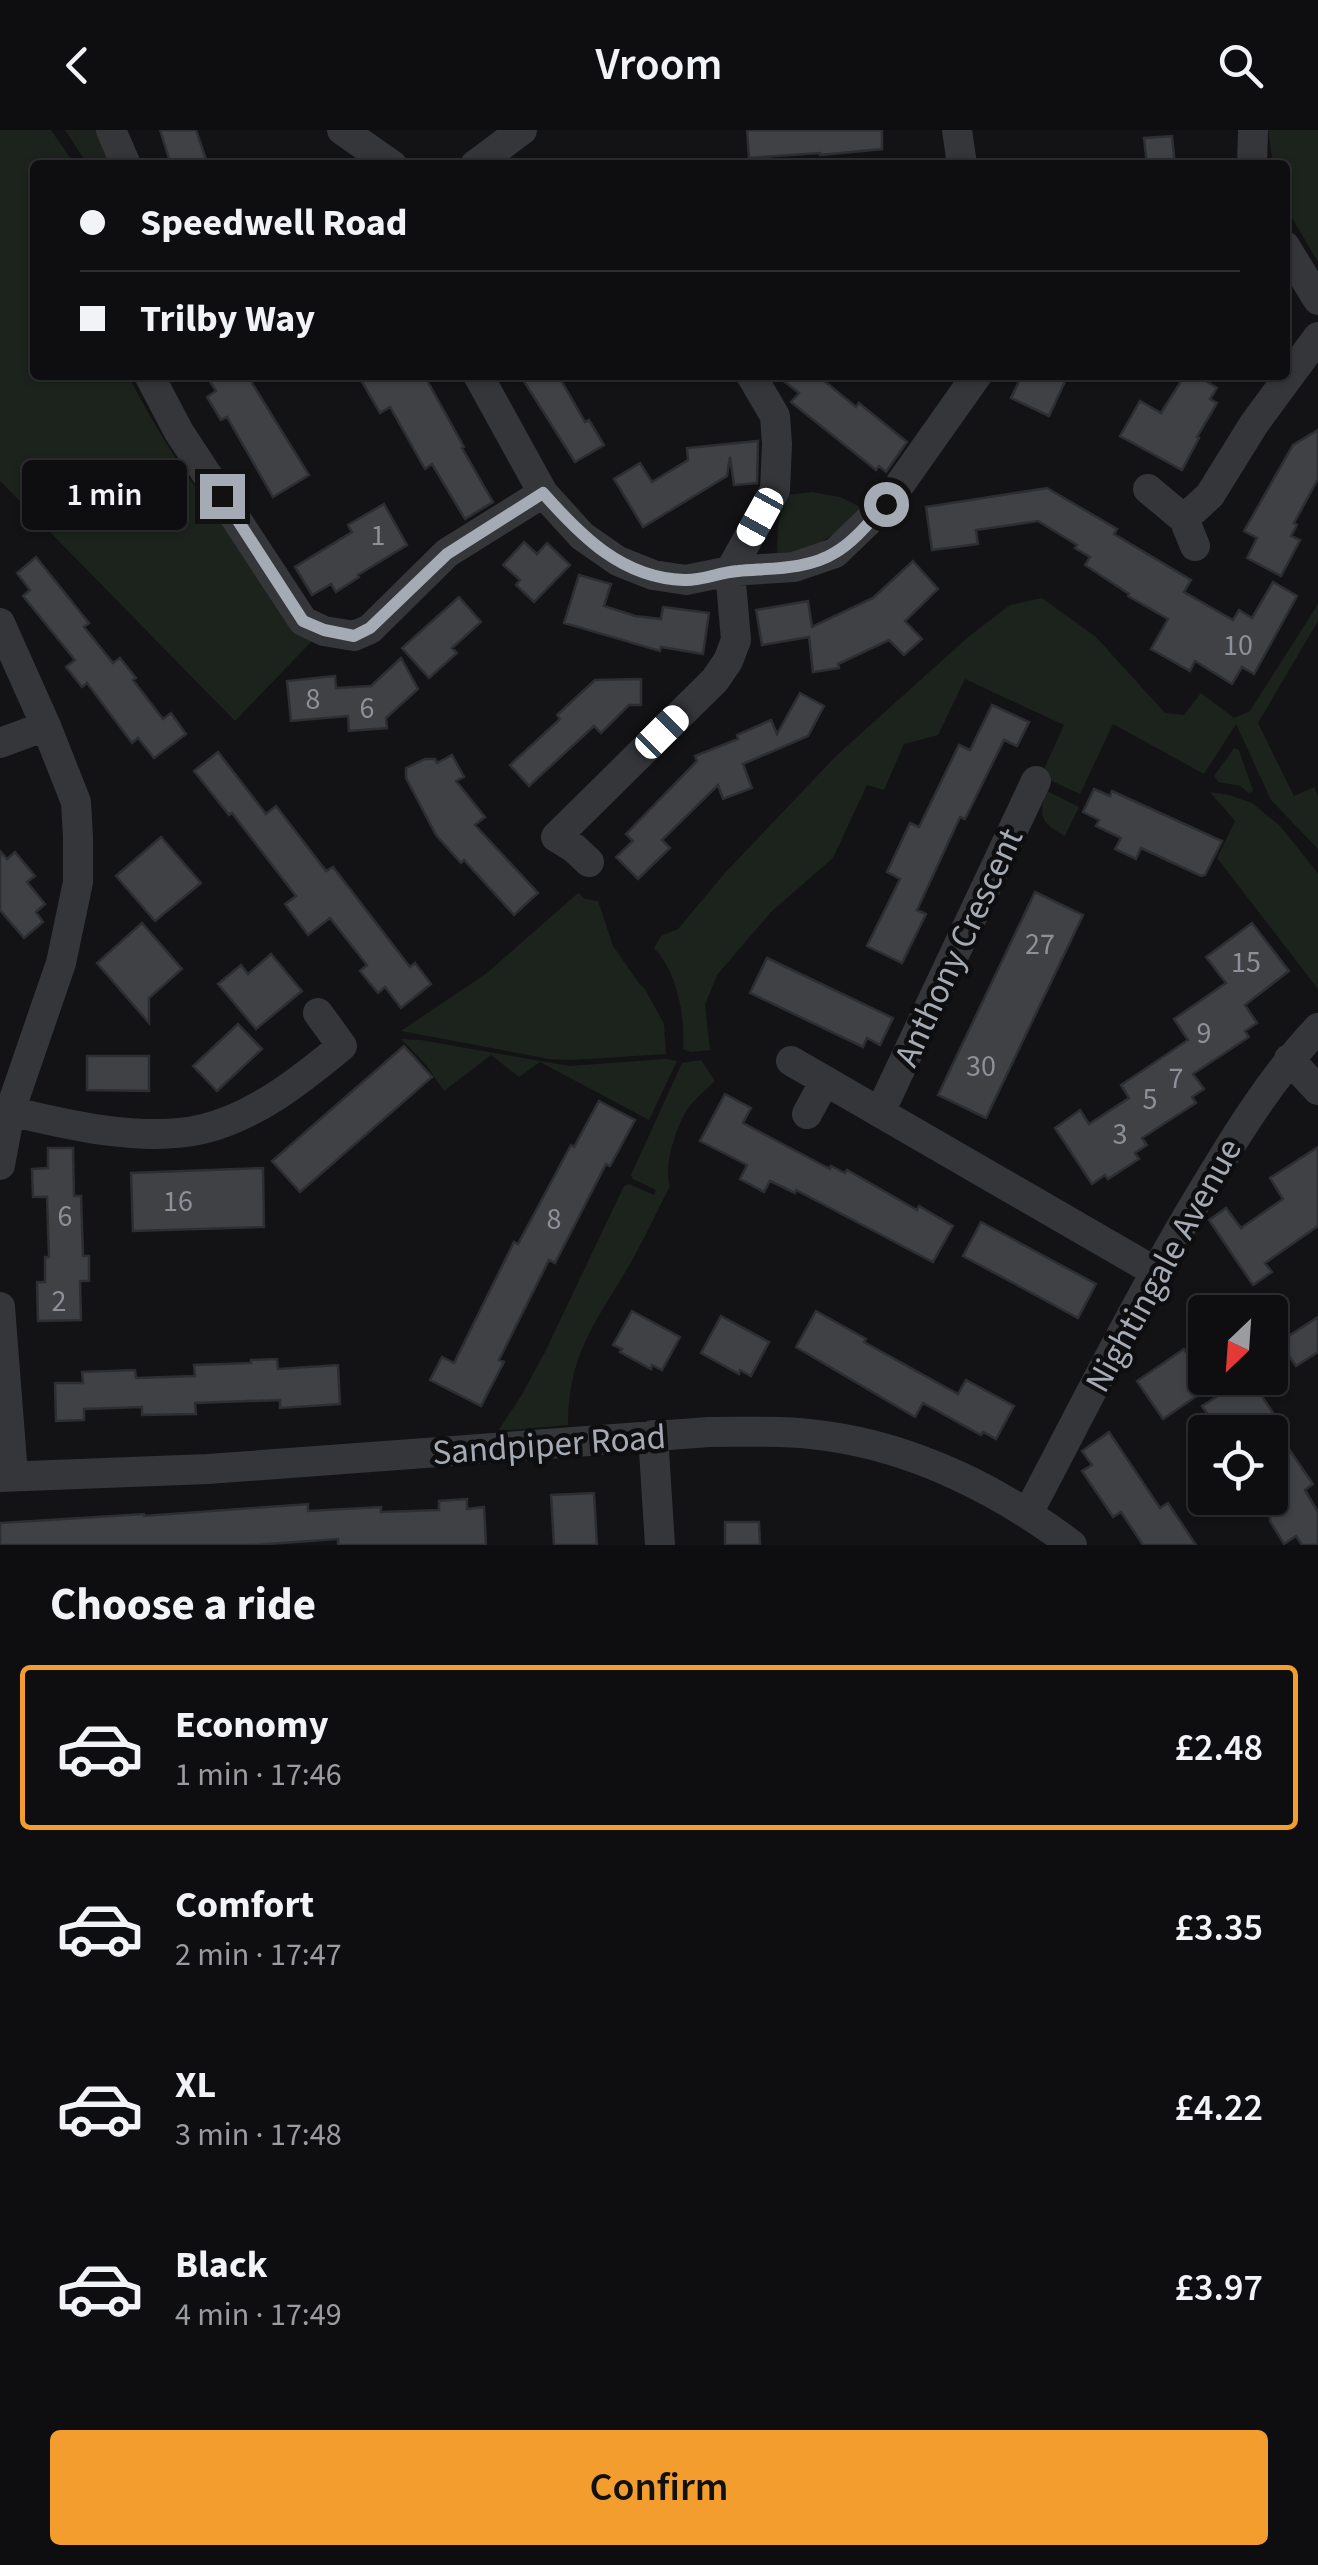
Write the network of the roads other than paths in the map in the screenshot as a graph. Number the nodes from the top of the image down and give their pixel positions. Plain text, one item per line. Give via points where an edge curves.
1 (110, 130) edge
2 (342, 130) edge
3 (522, 130) edge
4 (957, 130) edge
5 (1252, 130) edge
6 (124, 160) edge
7 (385, 160) edge
8 (481, 160) edge
9 (961, 160) edge
10 (1252, 160) edge
11 (1290, 254) edge
12 (1318, 300) edge
13 (1318, 337) edge
14 (1290, 375) edge
15 (151, 380) edge
16 (481, 380) edge
17 (754, 380) edge
18 (973, 380) edge
19 (1286, 380) edge
20 (1148, 489) dead end
21 (543, 493) junction
22 (730, 572) junction
23 (0, 624) edge
24 (46, 726) junction
25 (0, 743) edge
26 (1036, 781) dead end
27 (589, 862) dead end
28 (318, 1013) dead end
29 (1318, 1028) edge
30 (1290, 1059) junction
31 (790, 1061) dead end
32 (826, 1081) junction
33 (1318, 1090) edge
34 (10, 1111) junction
35 (880, 1112) junction
36 (807, 1114) dead end
37 (0, 1165) edge
38 (1154, 1271) junction
39 (0, 1307) edge
40 (653, 1435) junction
41 (6, 1476) edge
42 (1028, 1514) junction
43 (660, 1545) edge
44 (1072, 1545) edge

1 - 6 street
2 - 7 street
3 - 8 street
4 - 9 street
5 - 10 street
11 - 12 street
13 - 14 street
15 - 21 street via 303,621 324,630 354,636 370,628 447,554
16 - 21 street
17 - 22 street via 775,416 775,490
18 - 22 street via 886,504 836,553 794,567
19 - 20 street via 1189,532
21 - 22 street via 582,536 618,561 686,580
22 - 27 street via 736,640 728,661 556,837
23 - 24 street
24 - 25 street
24 - 34 street via 76,802 78,882 61,963
26 - 35 street, Anthony Crescent
28 - 34 street via 342,1046 271,1100 202,1129 143,1133
29 - 30 street, Nightingale Avenue
30 - 33 street
30 - 38 street, Nightingale Avenue
31 - 32 street, Anthony Crescent
32 - 35 street, Anthony Crescent
32 - 36 street
34 - 37 street
35 - 38 street, Anthony Crescent
38 - 42 street, Nightingale Avenue
39 - 41 street
40 - 41 street, Sandpiper Road
40 - 42 street, Sandpiper Road via 827,1436 948,1471
40 - 43 street
42 - 44 street, Sandpiper Road

